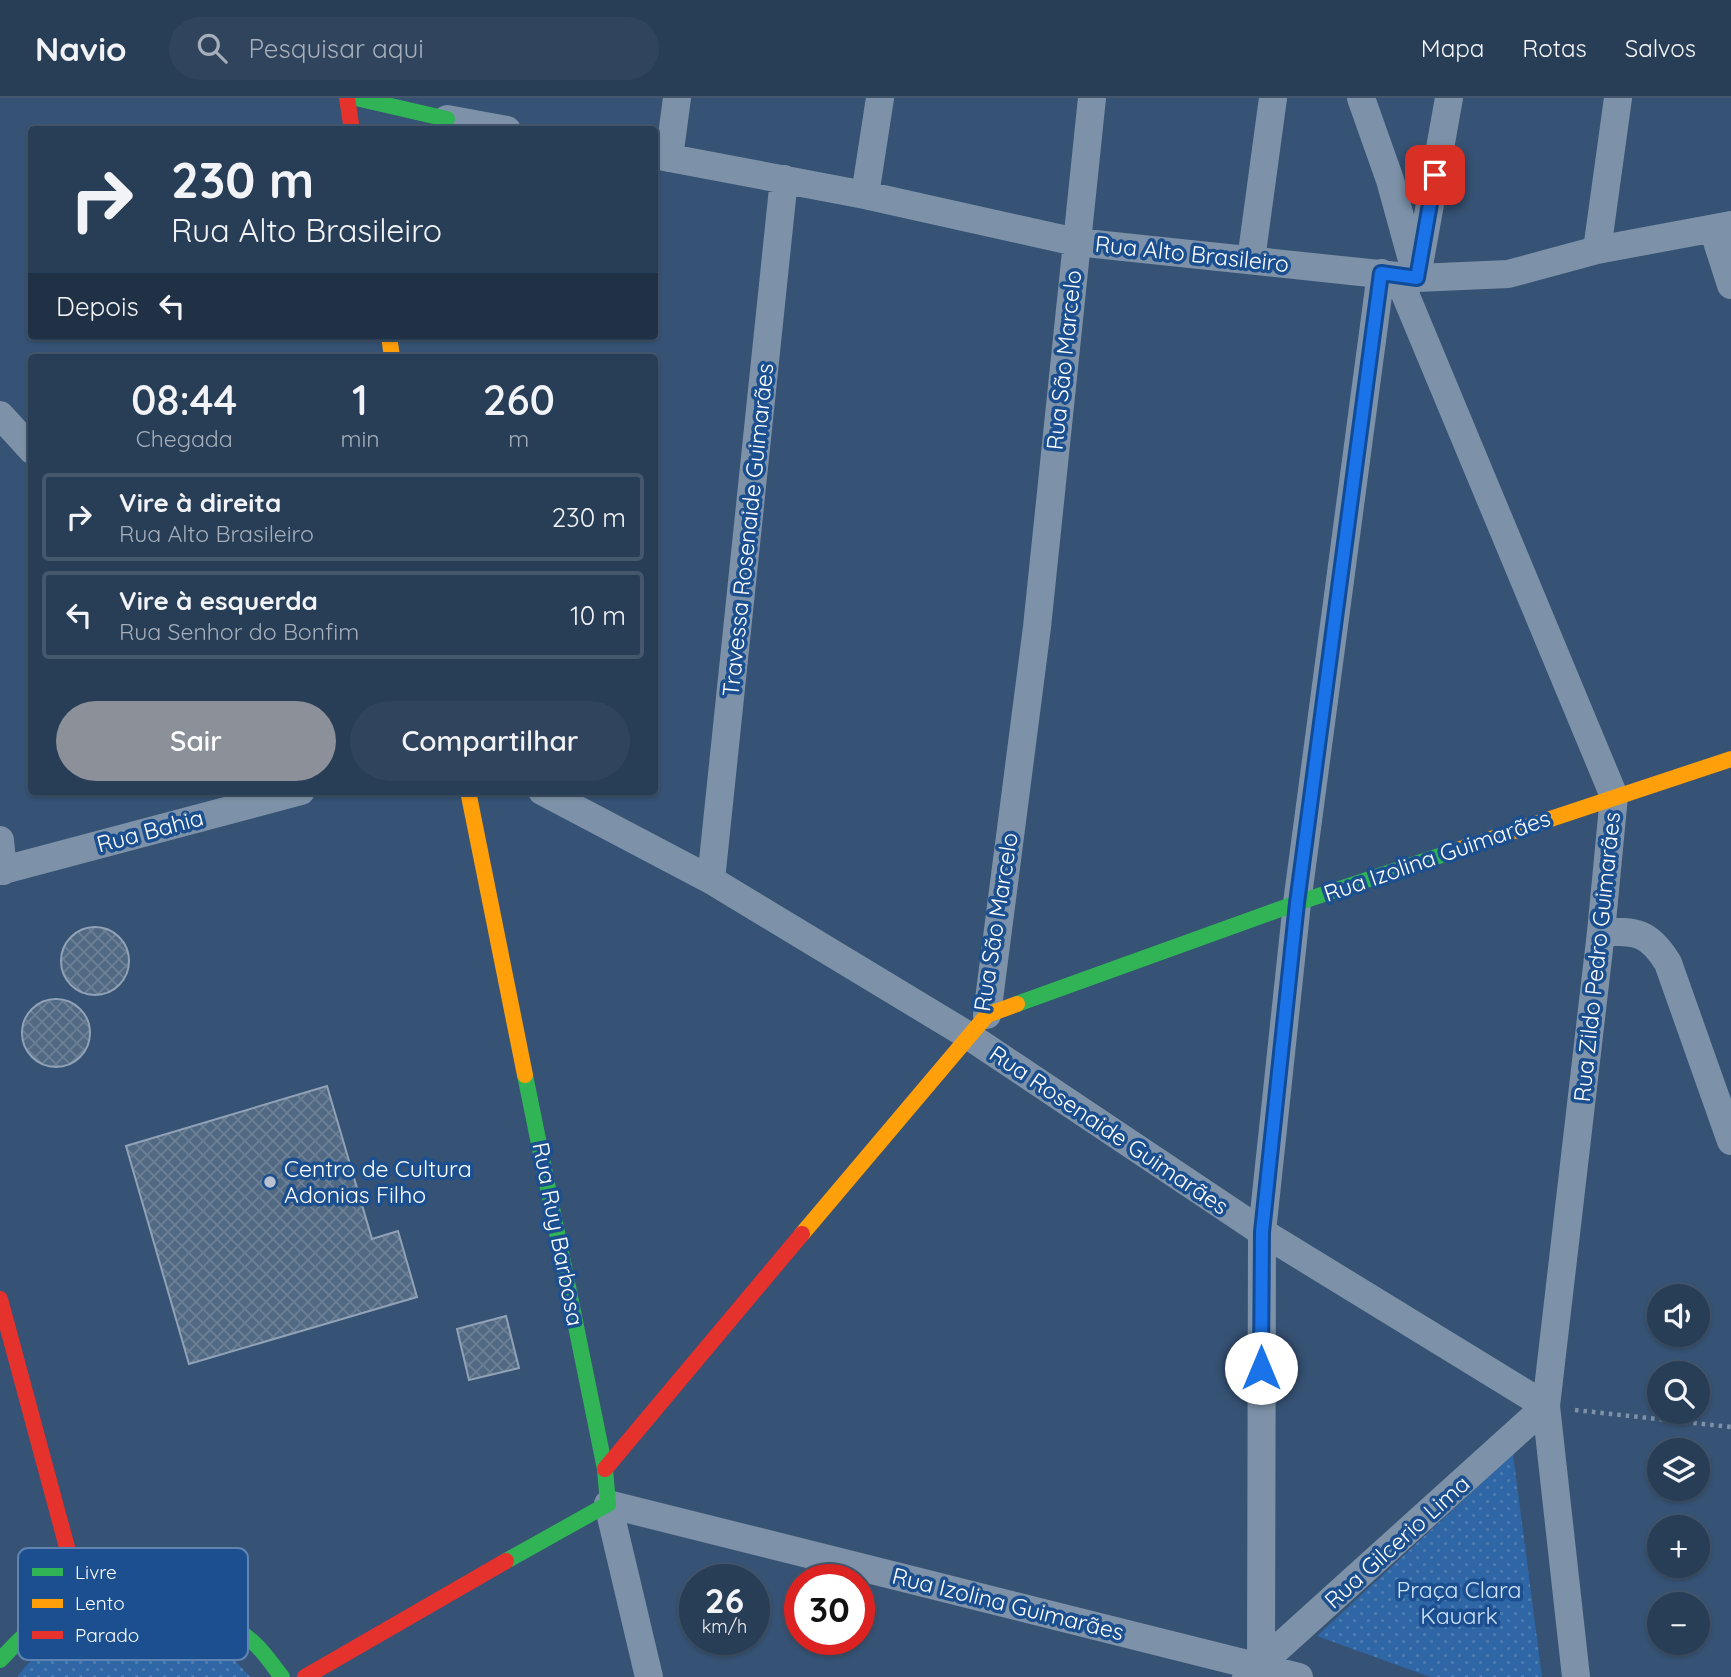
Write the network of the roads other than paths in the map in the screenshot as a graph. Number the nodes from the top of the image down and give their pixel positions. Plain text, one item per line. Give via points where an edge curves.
1 (347, 98) edge
2 (356, 98) edge
3 (677, 98) edge
4 (880, 98) edge
5 (1091, 98) edge
6 (1273, 98) edge
7 (1361, 98) edge
8 (1449, 98) edge
9 (1618, 98) edge
10 (447, 116) edge
11 (351, 126) edge
12 (490, 126) edge
13 (662, 156) edge
14 (785, 179) junction
15 (865, 195) junction
16 (1722, 227) edge
17 (1076, 242) junction
18 (1597, 250) junction
19 (1251, 260) junction
20 (1399, 276) junction
21 (1731, 285) edge
22 (0, 415) edge
23 (28, 446) edge
24 (1731, 759) edge
25 (286, 795) edge
26 (469, 795) edge
27 (549, 795) edge
28 (1614, 796) junction
29 (0, 839) edge
30 (1, 871) edge
31 (711, 880) junction
32 (1297, 903) junction
33 (1601, 932) junction
34 (987, 1015) junction
35 (969, 1036) junction
36 (1731, 1141) edge
37 (1262, 1232) junction
38 (0, 1299) edge
39 (1546, 1406) junction
40 (606, 1469) junction
41 (608, 1504) junction
42 (67, 1548) edge
43 (248, 1636) edge
44 (18, 1641) edge
45 (0, 1660) edge
46 (1255, 1673) edge
47 (282, 1677) edge
48 (305, 1677) edge
49 (649, 1677) edge
50 (1298, 1677) edge
51 (1576, 1677) edge

1 - 11 main road
2 - 10 main road
3 - 13 street
4 - 15 street
5 - 17 street, Rua São Marcelo
6 - 19 street
7 - 20 street, Rua Zildo Pedro Guimarães via 1390,180
8 - 20 street
9 - 18 street
10 - 12 street
13 - 14 street, Rua Alto Brasileiro
14 - 15 street, Rua Alto Brasileiro
14 - 31 street, Travessa Rosenaide Guimarães
15 - 17 street, Rua Alto Brasileiro
16 - 18 street, Rua Alto Brasileiro
16 - 21 street
17 - 19 street, Rua Alto Brasileiro
17 - 34 street, Rua São Marcelo via 1037,627
18 - 20 street, Rua Alto Brasileiro via 1508,274
19 - 20 street, Rua Alto Brasileiro
20 - 28 street, Rua Zildo Pedro Guimarães
20 - 32 street
22 - 23 street
24 - 28 main road, Rua Izolina Guimarães
25 - 30 street, Rua Bahia
26 - 40 main road, Rua Ruy Barbosa
27 - 31 street, Rua Rosenaide Guimarães
28 - 32 main road, Rua Izolina Guimarães
28 - 33 street, Rua Zildo Pedro Guimarães
29 - 30 street
31 - 35 street, Rua Rosenaide Guimarães
32 - 34 main road, Rua Izolina Guimarães
32 - 37 street
33 - 36 street via 1641,934 1656,943 1668,964
33 - 39 street, Rua Zildo Pedro Guimarães
34 - 35 main road, Rua São Marcelo
35 - 37 street, Rua Rosenaide Guimarães
35 - 40 main road, Rua São Marcelo
37 - 39 street, Rua Rosenaide Guimarães
37 - 46 street
38 - 42 main road
39 - 46 street, Rua Gilcerio Lima
39 - 51 street, Rua Zildo Pedro Guimarães
40 - 41 main road, Rua Ruy Barbosa
41 - 46 street, Rua Izolina Guimarães
41 - 48 main road
41 - 49 street, Rua Ruy Barbosa
43 - 47 main road
44 - 45 main road
46 - 50 street, Rua Izolina Guimarães

